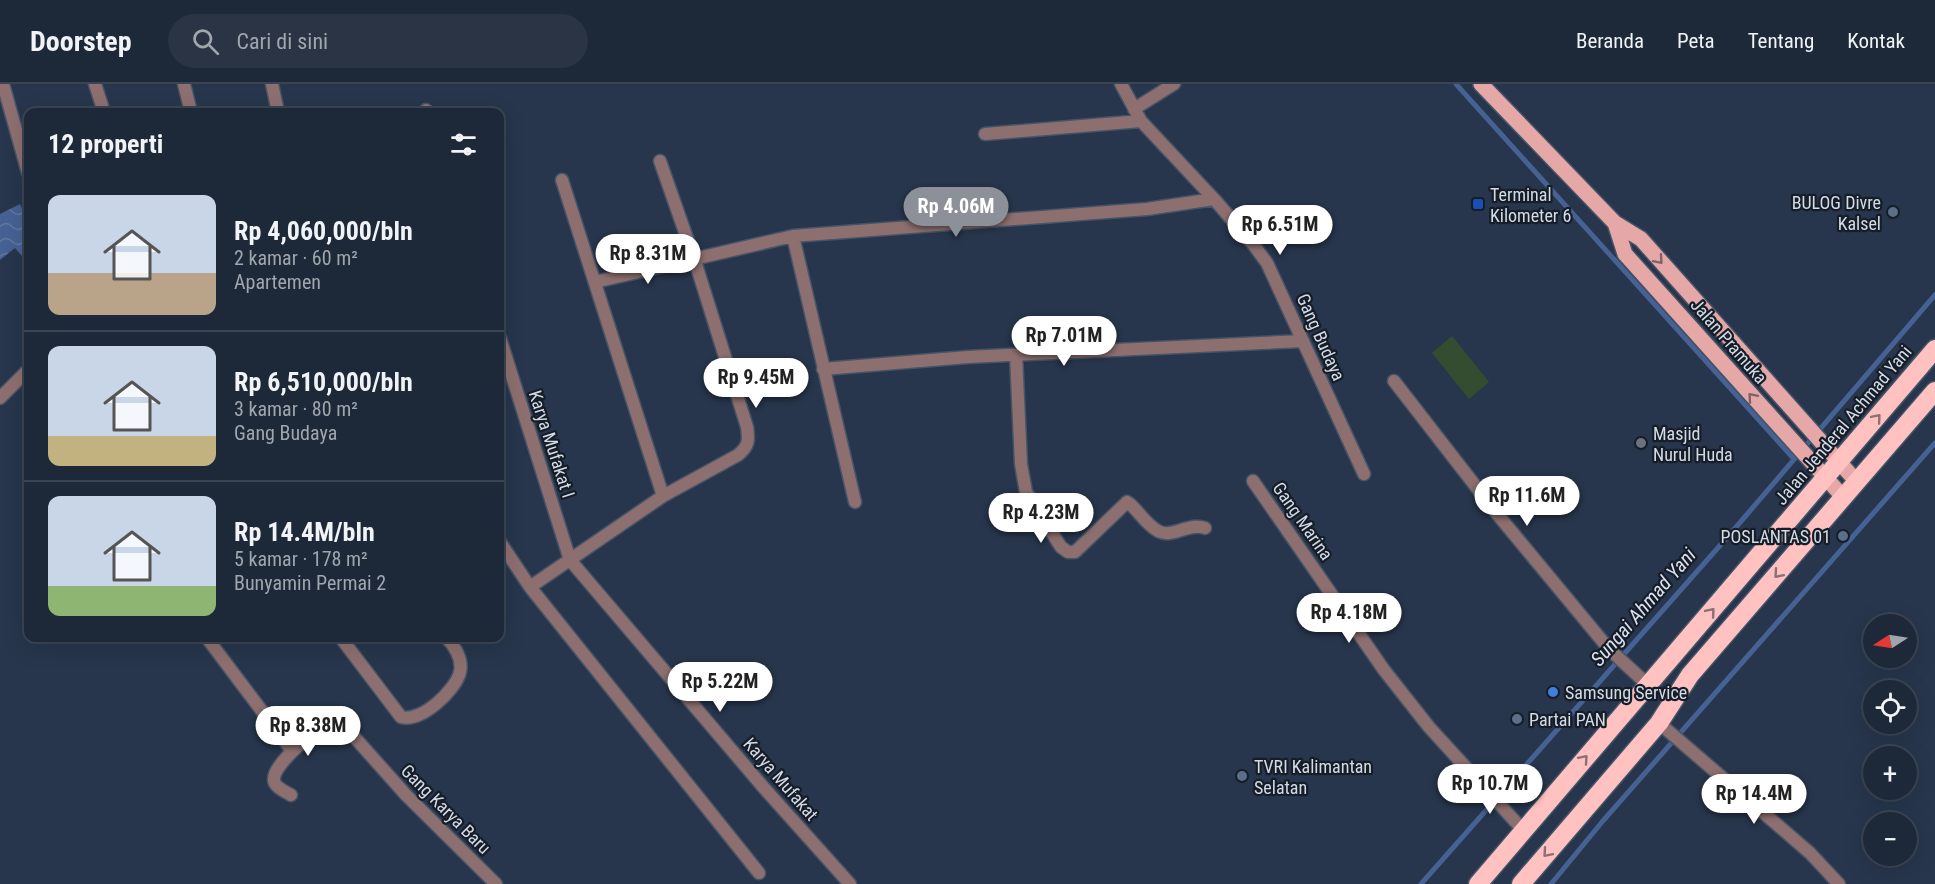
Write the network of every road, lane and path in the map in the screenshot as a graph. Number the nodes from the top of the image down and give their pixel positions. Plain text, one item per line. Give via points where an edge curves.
1 (3, 84) edge
2 (95, 84) edge
3 (184, 84) edge
4 (272, 84) edge
5 (1121, 84) edge
6 (1174, 84) edge
7 (1481, 84) edge
8 (103, 108) edge
9 (190, 108) edge
10 (278, 108) edge
11 (1134, 109) junction
12 (1141, 121) junction
13 (985, 134) dead end
14 (24, 159) edge
15 (660, 161) dead end
16 (562, 180) dead end
17 (1215, 199) junction
18 (1615, 223) junction
19 (793, 236) junction
20 (694, 258) junction
21 (595, 282) junction
22 (1303, 341) junction
23 (1935, 349) edge
24 (504, 351) edge
25 (1016, 355) junction
26 (824, 369) junction
27 (24, 374) edge
28 (1394, 381) dead end
29 (1935, 391) edge
30 (0, 398) edge
31 (1839, 462) junction
32 (1364, 474) dead end
33 (1826, 477) junction
34 (1253, 481) dead end
35 (1857, 482) junction
36 (663, 496) junction
37 (1844, 498) junction
38 (855, 502) dead end
39 (1205, 528) dead end
40 (504, 548) edge
41 (570, 561) junction
42 (530, 587) junction
43 (210, 642) edge
44 (344, 642) edge
45 (450, 642) edge
46 (1648, 685) junction
47 (1664, 728) junction
48 (292, 751) junction
49 (291, 795) dead end
50 (1523, 830) junction
51 (759, 873) dead end
52 (495, 884) edge
53 (850, 884) edge
54 (1478, 884) edge
55 (1521, 884) edge
56 (1839, 884) edge

1 - 14 street
2 - 8 street
3 - 9 street
4 - 10 street
5 - 11 street, Gang Budaya
6 - 11 street
7 - 18 main road, Jalan Pramuka
11 - 12 street, Gang Budaya
12 - 13 street
12 - 17 street, Gang Budaya
15 - 20 street
16 - 21 street
17 - 19 street via 1147,209
17 - 22 street, Gang Budaya via 1267,263
18 -> 31 main road, Jalan Pramuka via 1641,239
33 -> 18 main road, Jalan Pramuka via 1625,254
19 - 20 street
19 - 26 street
20 - 21 street
20 - 36 street via 749,440 747,448 738,455
21 - 36 street
22 - 25 street
22 - 32 street, Gang Budaya
31 -> 23 highway, Jalan Jenderal Achmad Yani
24 - 41 street, Karya Mufakat I
25 - 26 street
25 - 39 street via 1022,480 1030,501 1061,547 1075,552 1127,502 1159,532
26 - 38 street
27 - 30 street
28 - 46 street via 1609,649
29 - 35 highway
31 - 33 highway, Jalan Jenderal Achmad Yani
31 - 35 main road, Jalan Pramuka
33 - 37 main road, Jalan Pramuka
46 -> 33 highway, Jalan Jenderal Achmad Yani
34 - 50 street, Gang Marina via 1384,670 1429,727
35 - 37 highway
36 - 41 street
37 -> 47 highway via 1690,675
40 - 42 street
41 - 42 street
41 - 53 street, Karya Mufakat
42 - 51 street
43 - 48 street
44 - 45 street via 401,717 407,719 421,715 454,687 461,670 458,652
50 -> 46 highway, Jalan Jenderal Achmad Yani
47 -> 55 highway
47 - 56 street via 1810,853
48 - 49 street via 274,779 280,789
48 - 52 street, Gang Karya Baru via 331,722 340,721 406,795
50 - 54 highway, Jalan Jenderal Achmad Yani

